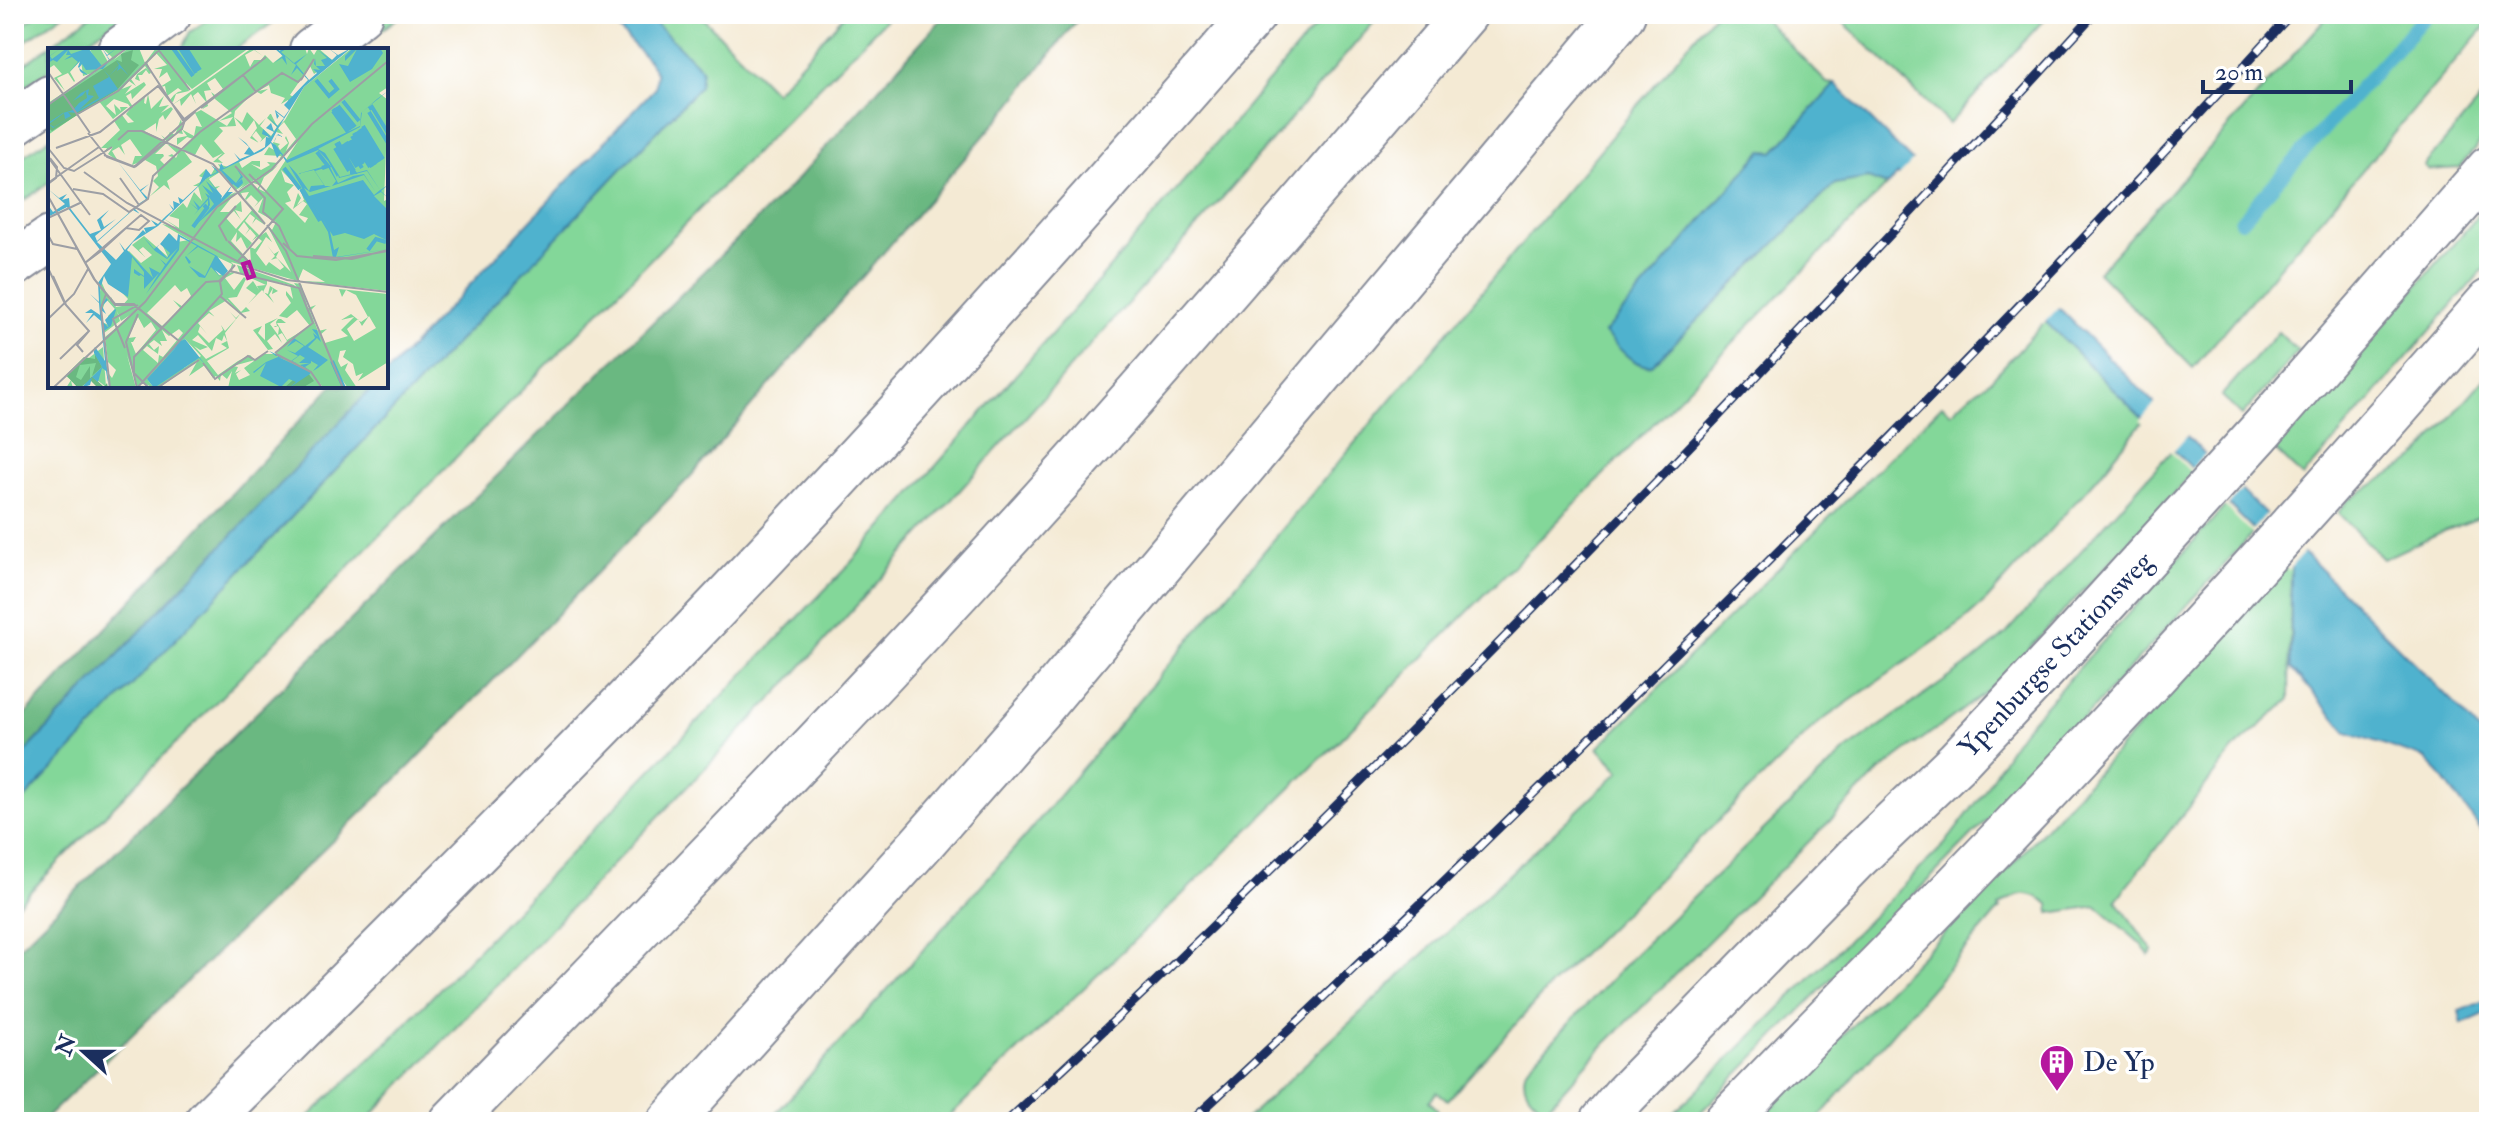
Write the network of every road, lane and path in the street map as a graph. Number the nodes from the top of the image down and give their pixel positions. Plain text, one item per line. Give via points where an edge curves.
1 (169, 14) edge
2 (360, 14) edge
3 (1254, 14) edge
4 (1465, 14) edge
5 (1623, 14) edge
6 (123, 48) edge
7 (315, 48) edge
8 (48, 99) edge
9 (14, 123) edge
10 (2489, 169) edge
11 (48, 240) edge
12 (14, 264) edge
13 (2489, 302) edge
14 (207, 1122) edge
15 (452, 1122) edge
16 (670, 1122) edge
17 (1602, 1122) edge
18 (1726, 1122) edge

1 - 6 main road
2 - 7 main road
3 - 14 main road via 994,308 694,631
4 - 15 main road via 1043,499
5 - 16 main road via 1038,711
8 - 9 main road
10 - 17 main road, Ypenburgse Stationsweg via 2208,490 1957,762 1855,859
11 - 12 main road
13 - 18 main road via 2114,719

